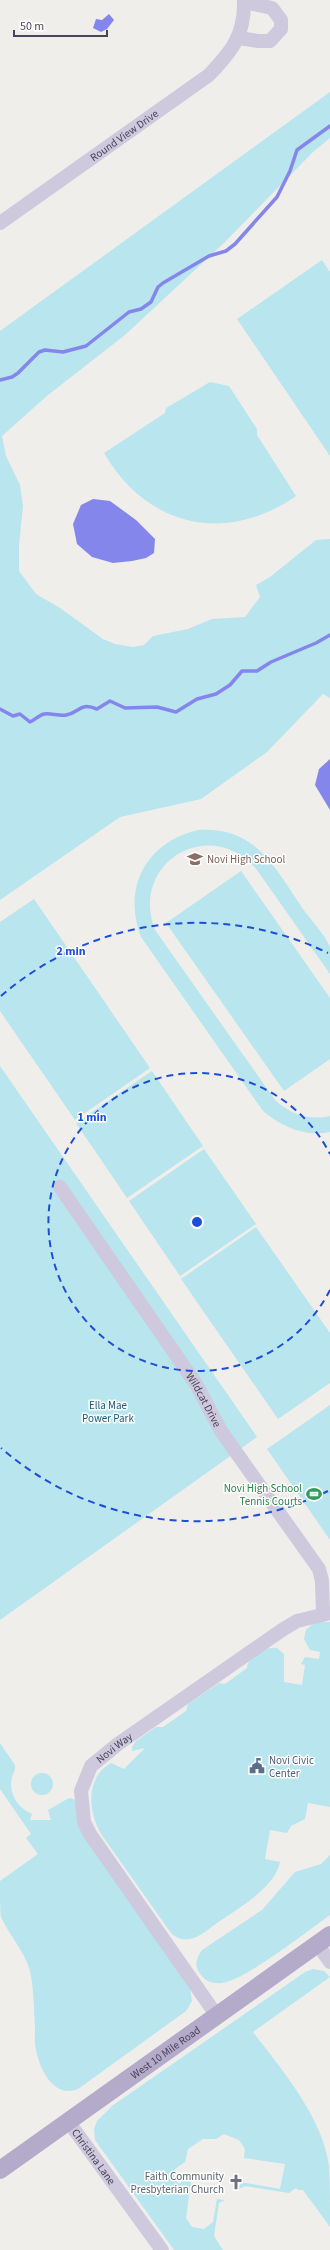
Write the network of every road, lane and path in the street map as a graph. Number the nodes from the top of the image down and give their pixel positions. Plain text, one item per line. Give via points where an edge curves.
1 (244, 1) edge
2 (239, 38) junction
3 (0, 223) edge
4 (60, 1187) dead end
5 (327, 1613) edge
6 (323, 1939) edge
7 (330, 1962) edge
8 (217, 2016) junction
9 (68, 2121) junction
10 (0, 2170) edge
11 (162, 2250) edge

1 - 2 street, Round View Drive
1 - 2 street, Round View Drive via 272,8 281,20 281,28 270,41
2 - 3 street, Round View Drive via 228,56 209,75
4 - 5 street, Wildcat Drive via 196,1384 221,1431 319,1569
5 - 8 street, Novi Way via 297,1621 282,1630 118,1744 91,1766 81,1791 84,1822 90,1834
6 - 7 street
6 - 8 main road, West 10 Mile Road
8 - 9 main road, West 10 Mile Road
9 - 10 main road, West 10 Mile Road
9 - 11 street, Christina Lane

